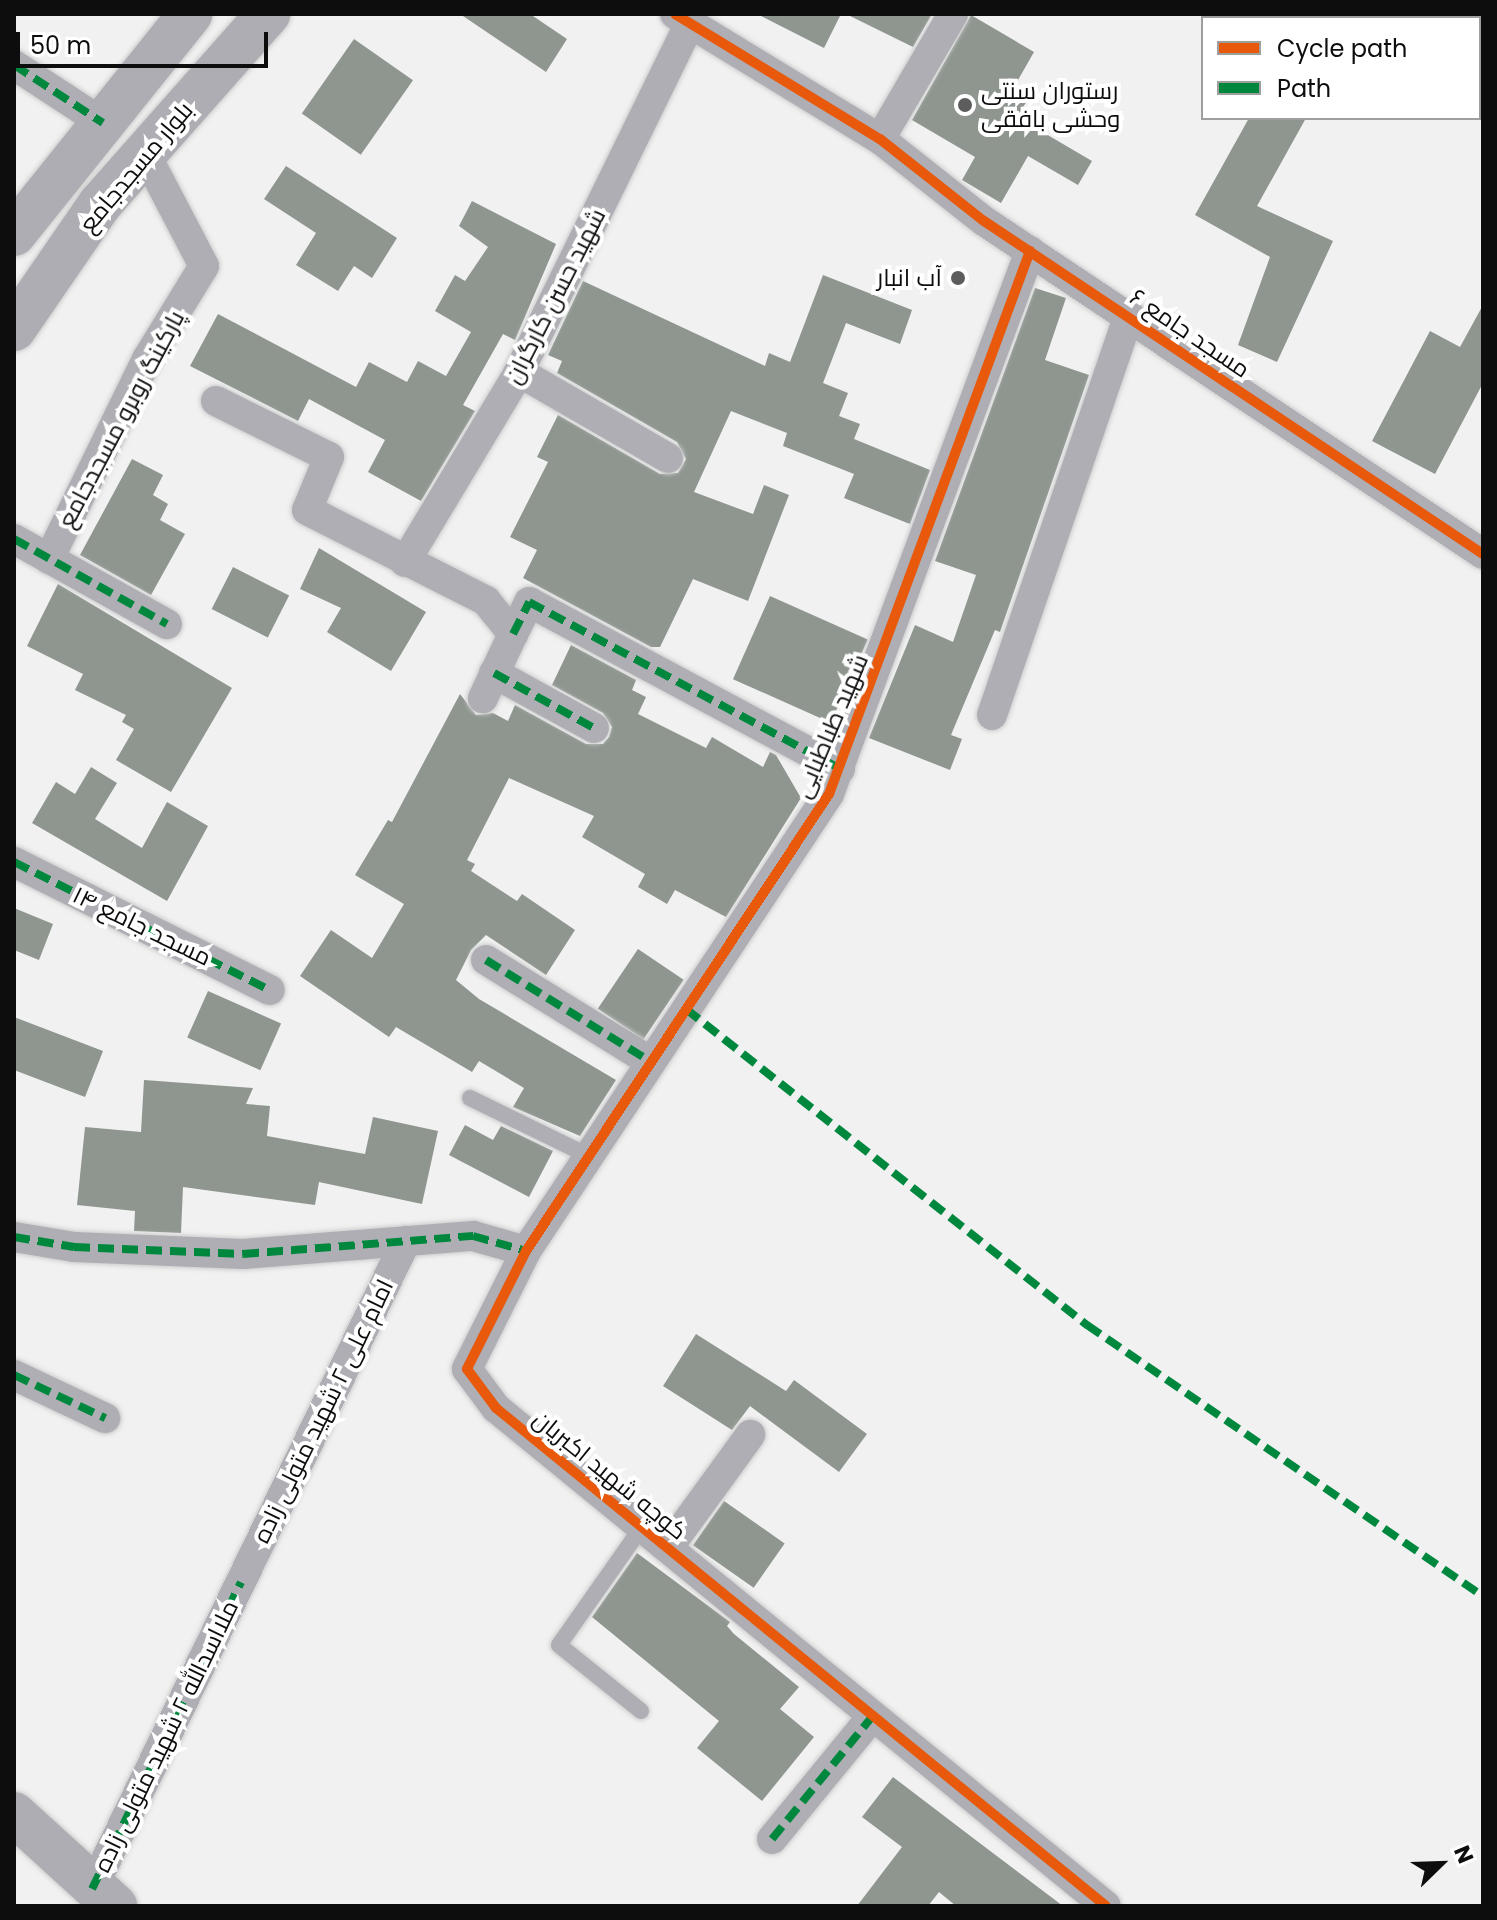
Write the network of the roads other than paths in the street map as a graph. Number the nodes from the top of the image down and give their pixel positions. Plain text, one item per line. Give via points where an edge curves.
1 (190, 14) edge
2 (268, 14) edge
3 (953, 14) edge
4 (683, 18) edge
5 (14, 65) edge
6 (103, 123) junction
7 (880, 139) junction
8 (145, 153) junction
9 (14, 234) edge
10 (1030, 251) junction
11 (1129, 315) junction
12 (14, 329) edge
13 (519, 372) junction
14 (216, 401) dead end
15 (668, 458) dead end
16 (14, 539) edge
17 (1483, 554) edge
18 (49, 559) junction
19 (405, 562) junction
20 (167, 624) dead end
21 (513, 634) junction
22 (992, 715) dead end
23 (594, 728) dead end
24 (840, 769) junction
25 (17, 872) edge
26 (486, 960) dead end
27 (270, 990) dead end
28 (651, 1062) junction
29 (470, 1098) dead end
30 (589, 1156) junction
31 (14, 1237) edge
32 (406, 1241) junction
33 (526, 1251) junction
34 (14, 1375) edge
35 (105, 1418) dead end
36 (750, 1435) dead end
37 (642, 1527) junction
38 (668, 1548) junction
39 (241, 1582) joint
40 (641, 1711) dead end
41 (871, 1718) junction
42 (14, 1814) edge
43 (772, 1839) dead end
44 (103, 1898) edge
45 (1106, 1906) edge

1 - 6 main road
2 - 8 main road, بلوار مسجدجامع
3 - 7 street
4 - 7 street, مسجد جامع ۶
4 - 13 street, شهید حسن کارگران
5 - 6 street
6 - 9 main road
7 - 10 street, مسجد جامع ۶
8 - 12 main road, بلوار مسجدجامع via 100,204
8 - 18 street, پارکینگ روبرو مسجدجامع via 204,266 147,359
10 - 11 street, مسجد جامع ۶
10 - 24 street, شهید طباطبایی
11 - 17 street, مسجد جامع ۶
11 - 22 street
13 - 15 street
13 - 19 street, شهید حسن کارگران
14 - 19 street via 329,457 307,510
16 - 18 street
18 - 20 street
19 - 21 street via 486,601
21 - 23 street via 488,686
21 - 24 street via 529,602
24 - 28 street, شهید طباطبایی via 829,794
25 - 27 street, مسجد جامع ۱۴
26 - 28 street
28 - 30 street, شهید طباطبایی
29 - 30 lane
30 - 33 street, شهید طباطبایی
31 - 32 street via 74,1247 243,1254
32 - 33 street via 473,1236
32 - 39 street, امام علی ۲ شهید متولی زاده
33 - 37 street, کوچه شهید اکبریان via 467,1369 496,1408
34 - 35 street
36 - 38 street
37 - 38 street, کوچه شهید اکبریان
37 - 40 lane via 559,1645
38 - 41 street, کوچه شهید اکبریان
39 - 44 street, ملااسدالله ۲ شهید متولی زاده
41 - 43 street
41 - 45 street, کوچه شهید اکبریان
42 - 44 main road

